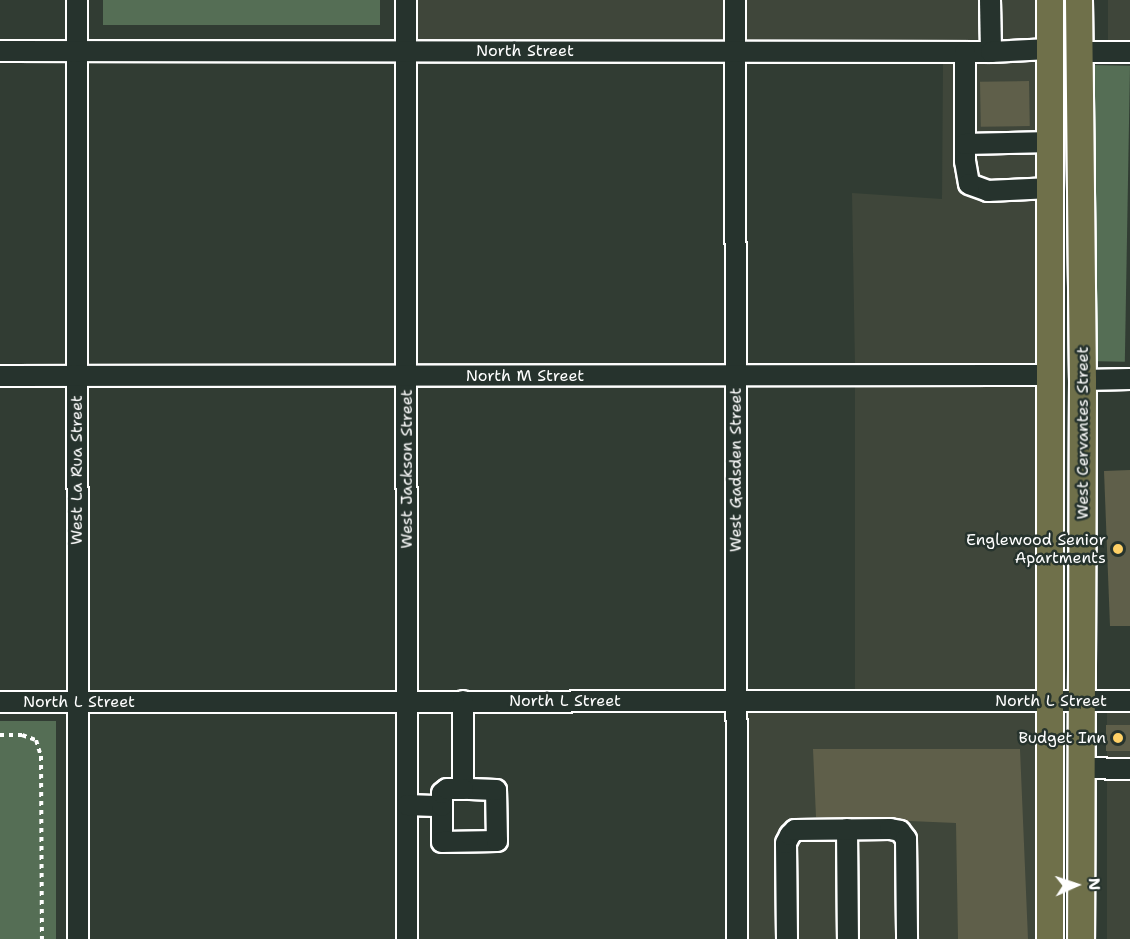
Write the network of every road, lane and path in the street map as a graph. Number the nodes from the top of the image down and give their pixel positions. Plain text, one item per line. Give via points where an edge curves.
1 (77, 0) edge
2 (406, 0) edge
3 (735, 0) edge
4 (990, 0) edge
5 (1050, 0) edge
6 (1079, 0) edge
7 (1050, 49) junction
8 (0, 51) edge
9 (77, 51) junction
10 (406, 51) junction
11 (735, 51) junction
12 (964, 52) junction
13 (991, 52) junction
14 (1080, 52) junction
15 (1130, 52) edge
16 (1050, 142) junction
17 (965, 144) junction
18 (1051, 188) junction
19 (77, 375) junction
20 (1051, 375) junction
21 (0, 376) edge
22 (407, 376) junction
23 (736, 376) junction
24 (1130, 379) edge
25 (1083, 380) junction
26 (407, 701) junction
27 (463, 701) junction
28 (736, 701) junction
29 (1052, 701) junction
30 (1082, 701) junction
31 (1130, 701) edge
32 (0, 702) edge
33 (77, 702) junction
34 (0, 735) edge
35 (1082, 768) junction
36 (1130, 769) edge
37 (463, 789) junction
38 (407, 806) junction
39 (442, 806) junction
40 (847, 829) junction
41 (42, 939) edge
42 (78, 939) edge
43 (407, 939) edge
44 (736, 939) edge
45 (787, 939) edge
46 (848, 939) edge
47 (907, 939) edge
48 (1050, 939) edge
49 (1081, 939) edge

1 - 9 street, West La Rua Street
2 - 10 street, West Jackson Street
3 - 11 street, West Gadsden Street
4 - 13 street
5 - 7 main road, West Cervantes Street
6 - 14 main road, West Cervantes Street
7 - 13 street, North Street
7 - 16 main road, West Cervantes Street
8 - 9 street, North Street
9 - 10 street, North Street
9 - 19 street, West La Rua Street
10 - 11 street, North Street
10 - 22 street, West Jackson Street
11 - 12 street, North Street
11 - 23 street, West Gadsden Street
12 - 13 street, North Street
12 - 17 street
14 - 15 street
14 - 25 main road, West Cervantes Street
16 - 17 street
16 - 18 main road, West Cervantes Street
17 - 18 street via 969,184 988,191
18 - 20 main road, West Cervantes Street
19 - 21 street, North M Street
19 - 22 street, North M Street
19 - 33 street, West La Rua Street
20 - 23 street, North M Street
20 - 29 main road, West Cervantes Street
22 - 23 street, North M Street
22 - 26 street, West Jackson Street
23 - 28 street, West Gadsden Street
24 - 25 street
25 - 30 main road, West Cervantes Street
26 - 27 street, North L Street
26 - 33 street, North L Street
26 - 38 street, West Jackson Street
27 - 28 street, North L Street
27 - 37 street
28 - 29 street, North L Street
28 - 44 street, West Gadsden Street
29 - 30 street, North L Street
29 - 48 main road, West Cervantes Street
30 - 31 street, North L Street
30 - 35 main road, West Cervantes Street
32 - 33 street, North L Street
33 - 42 street, West La Rua Street
34 - 41 path via 22,735 36,740 41,756
35 - 36 street
35 - 49 main road, West Cervantes Street
37 - 39 street via 442,793
37 - 39 street via 496,790 497,841 442,842
38 - 39 street
38 - 43 street, West Jackson Street
40 - 45 street via 795,830 790,835 786,843
40 - 46 street
40 - 47 street via 890,829 900,831 906,838

